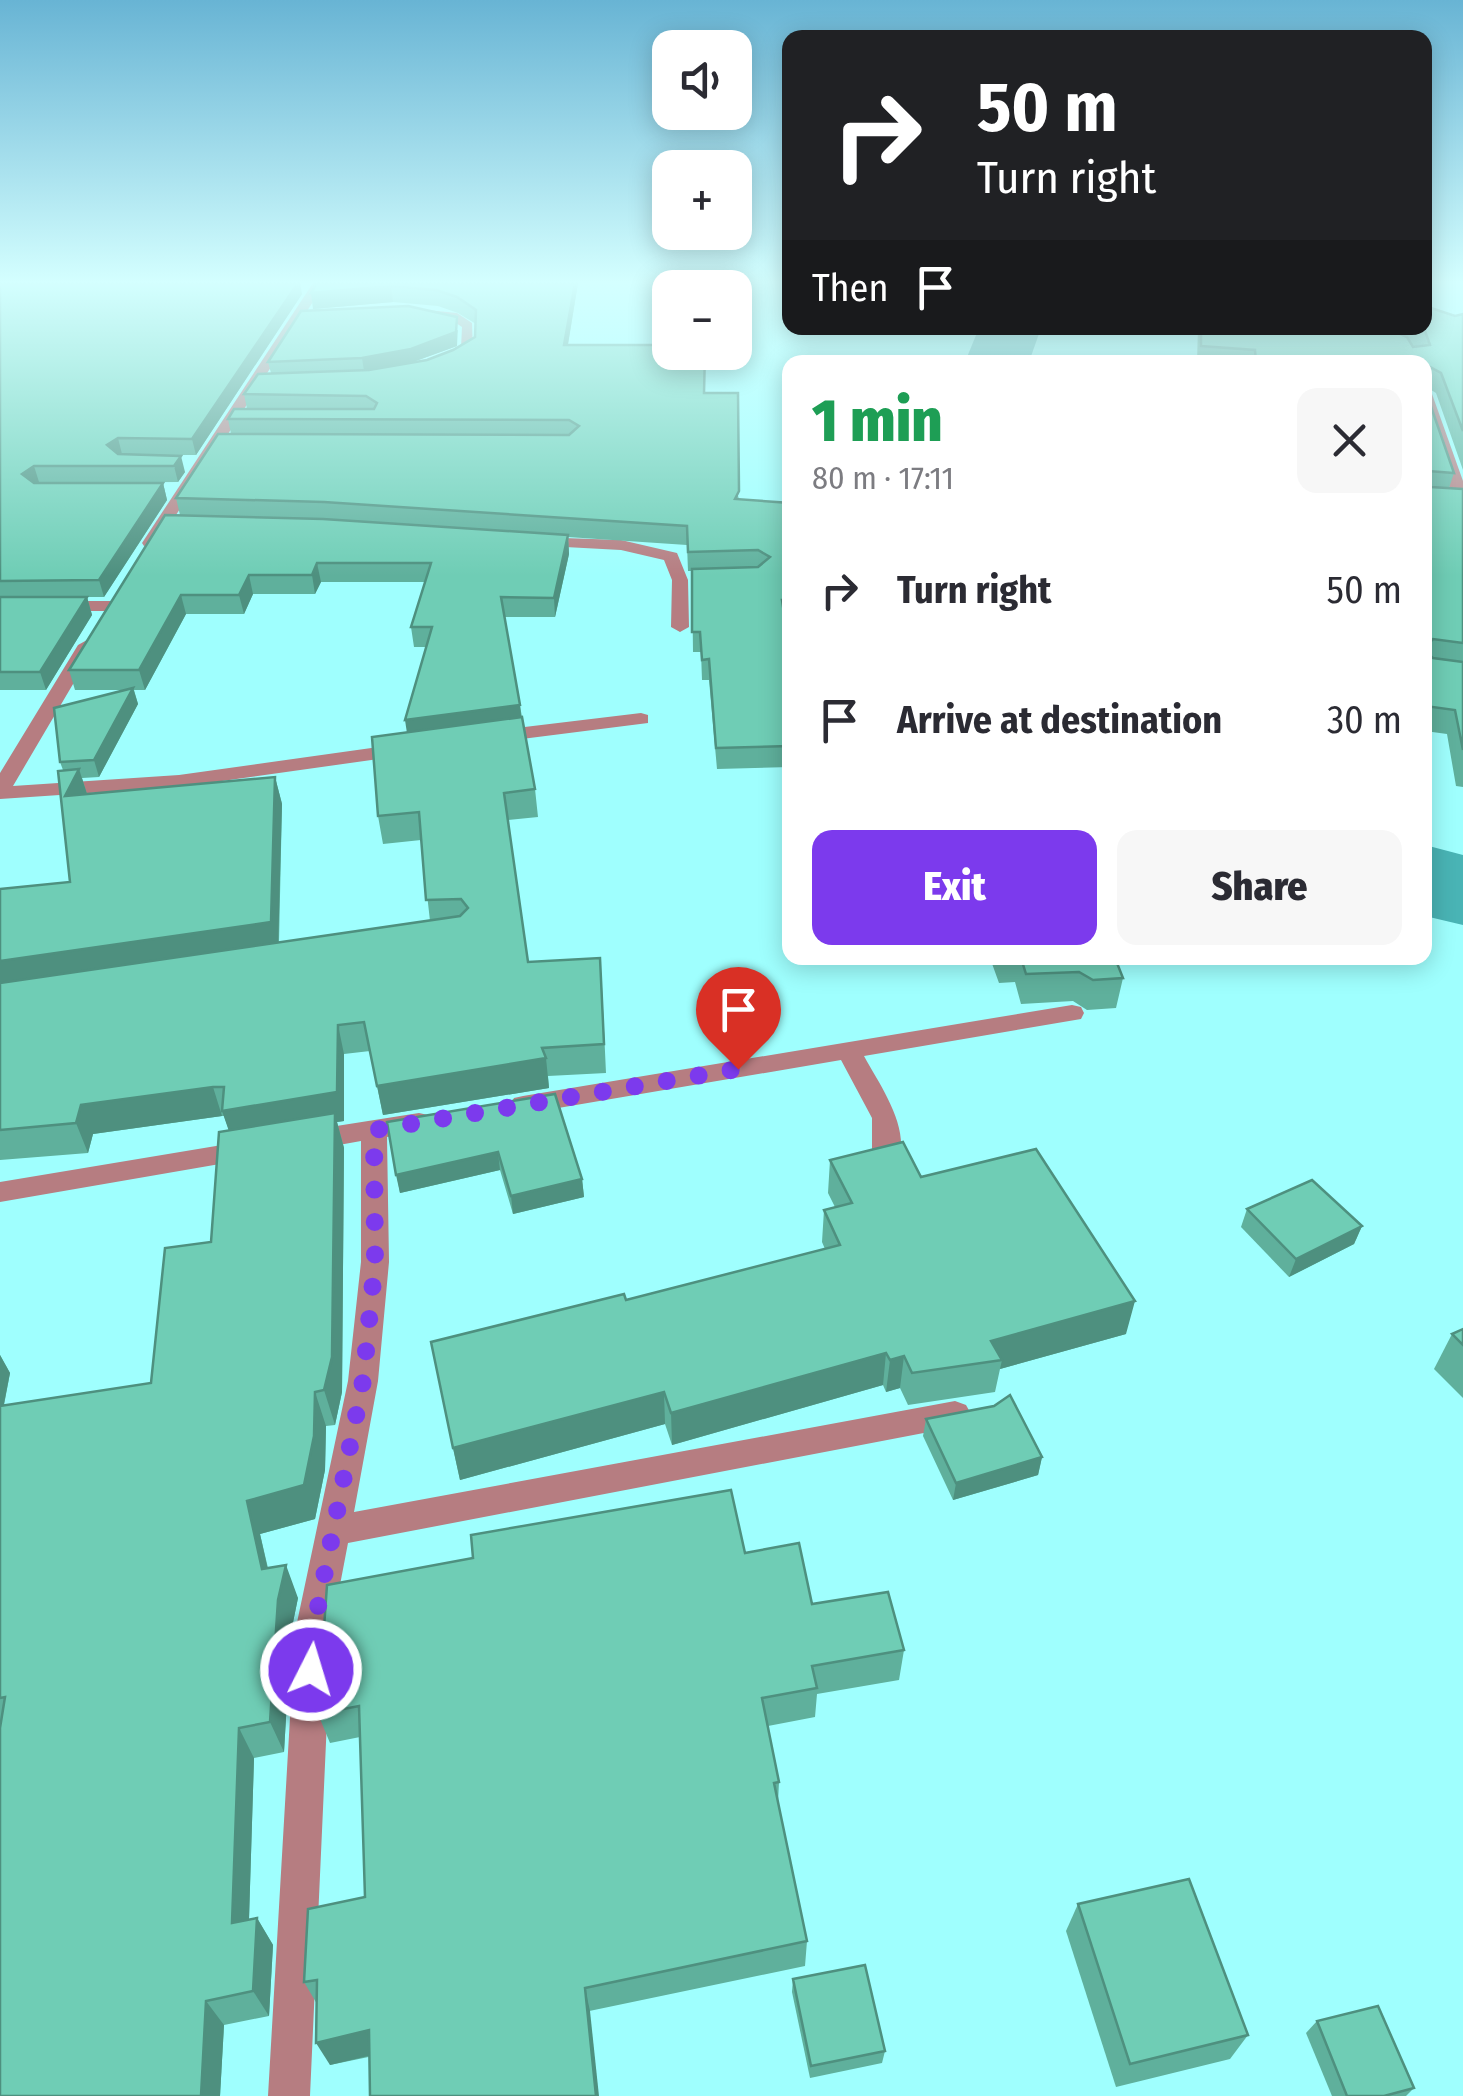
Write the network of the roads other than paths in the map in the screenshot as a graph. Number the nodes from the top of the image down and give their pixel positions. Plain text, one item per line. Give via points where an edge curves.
1 (264, 381) edge
2 (1432, 414) edge
3 (232, 418) junction
4 (252, 419) edge
5 (216, 444) junction
6 (235, 444) edge
7 (1432, 501) edge
8 (1463, 503) edge
9 (525, 541) edge
10 (142, 557) edge
11 (700, 579) edge
12 (680, 580) junction
13 (0, 606) edge
14 (680, 627) dead end
15 (641, 719) dead end
16 (461, 741) edge
17 (423, 746) edge
18 (8, 764) edge
19 (0, 792) edge
20 (1072, 1013) dead end
21 (848, 1050) junction
22 (488, 1111) edge
23 (450, 1117) edge
24 (374, 1130) junction
25 (885, 1164) edge
26 (0, 1192) edge
27 (989, 1407) edge
28 (334, 1531) junction
29 (289, 2096) edge

1 - 3 street
2 - 8 street
3 - 4 street
3 - 5 street
5 - 6 street
5 - 10 street via 176,491 171,526
7 - 8 street
9 - 12 street via 654,550 671,558
11 - 12 street
12 - 14 street
13 - 18 street via 116,598
15 - 16 street
17 - 19 street via 179,781
18 - 19 street
20 - 21 street
21 - 22 street
21 - 25 street via 885,1118
23 - 24 street
24 - 26 street
24 - 28 street via 375,1262 363,1381
27 - 28 street
28 - 29 street via 313,1632

